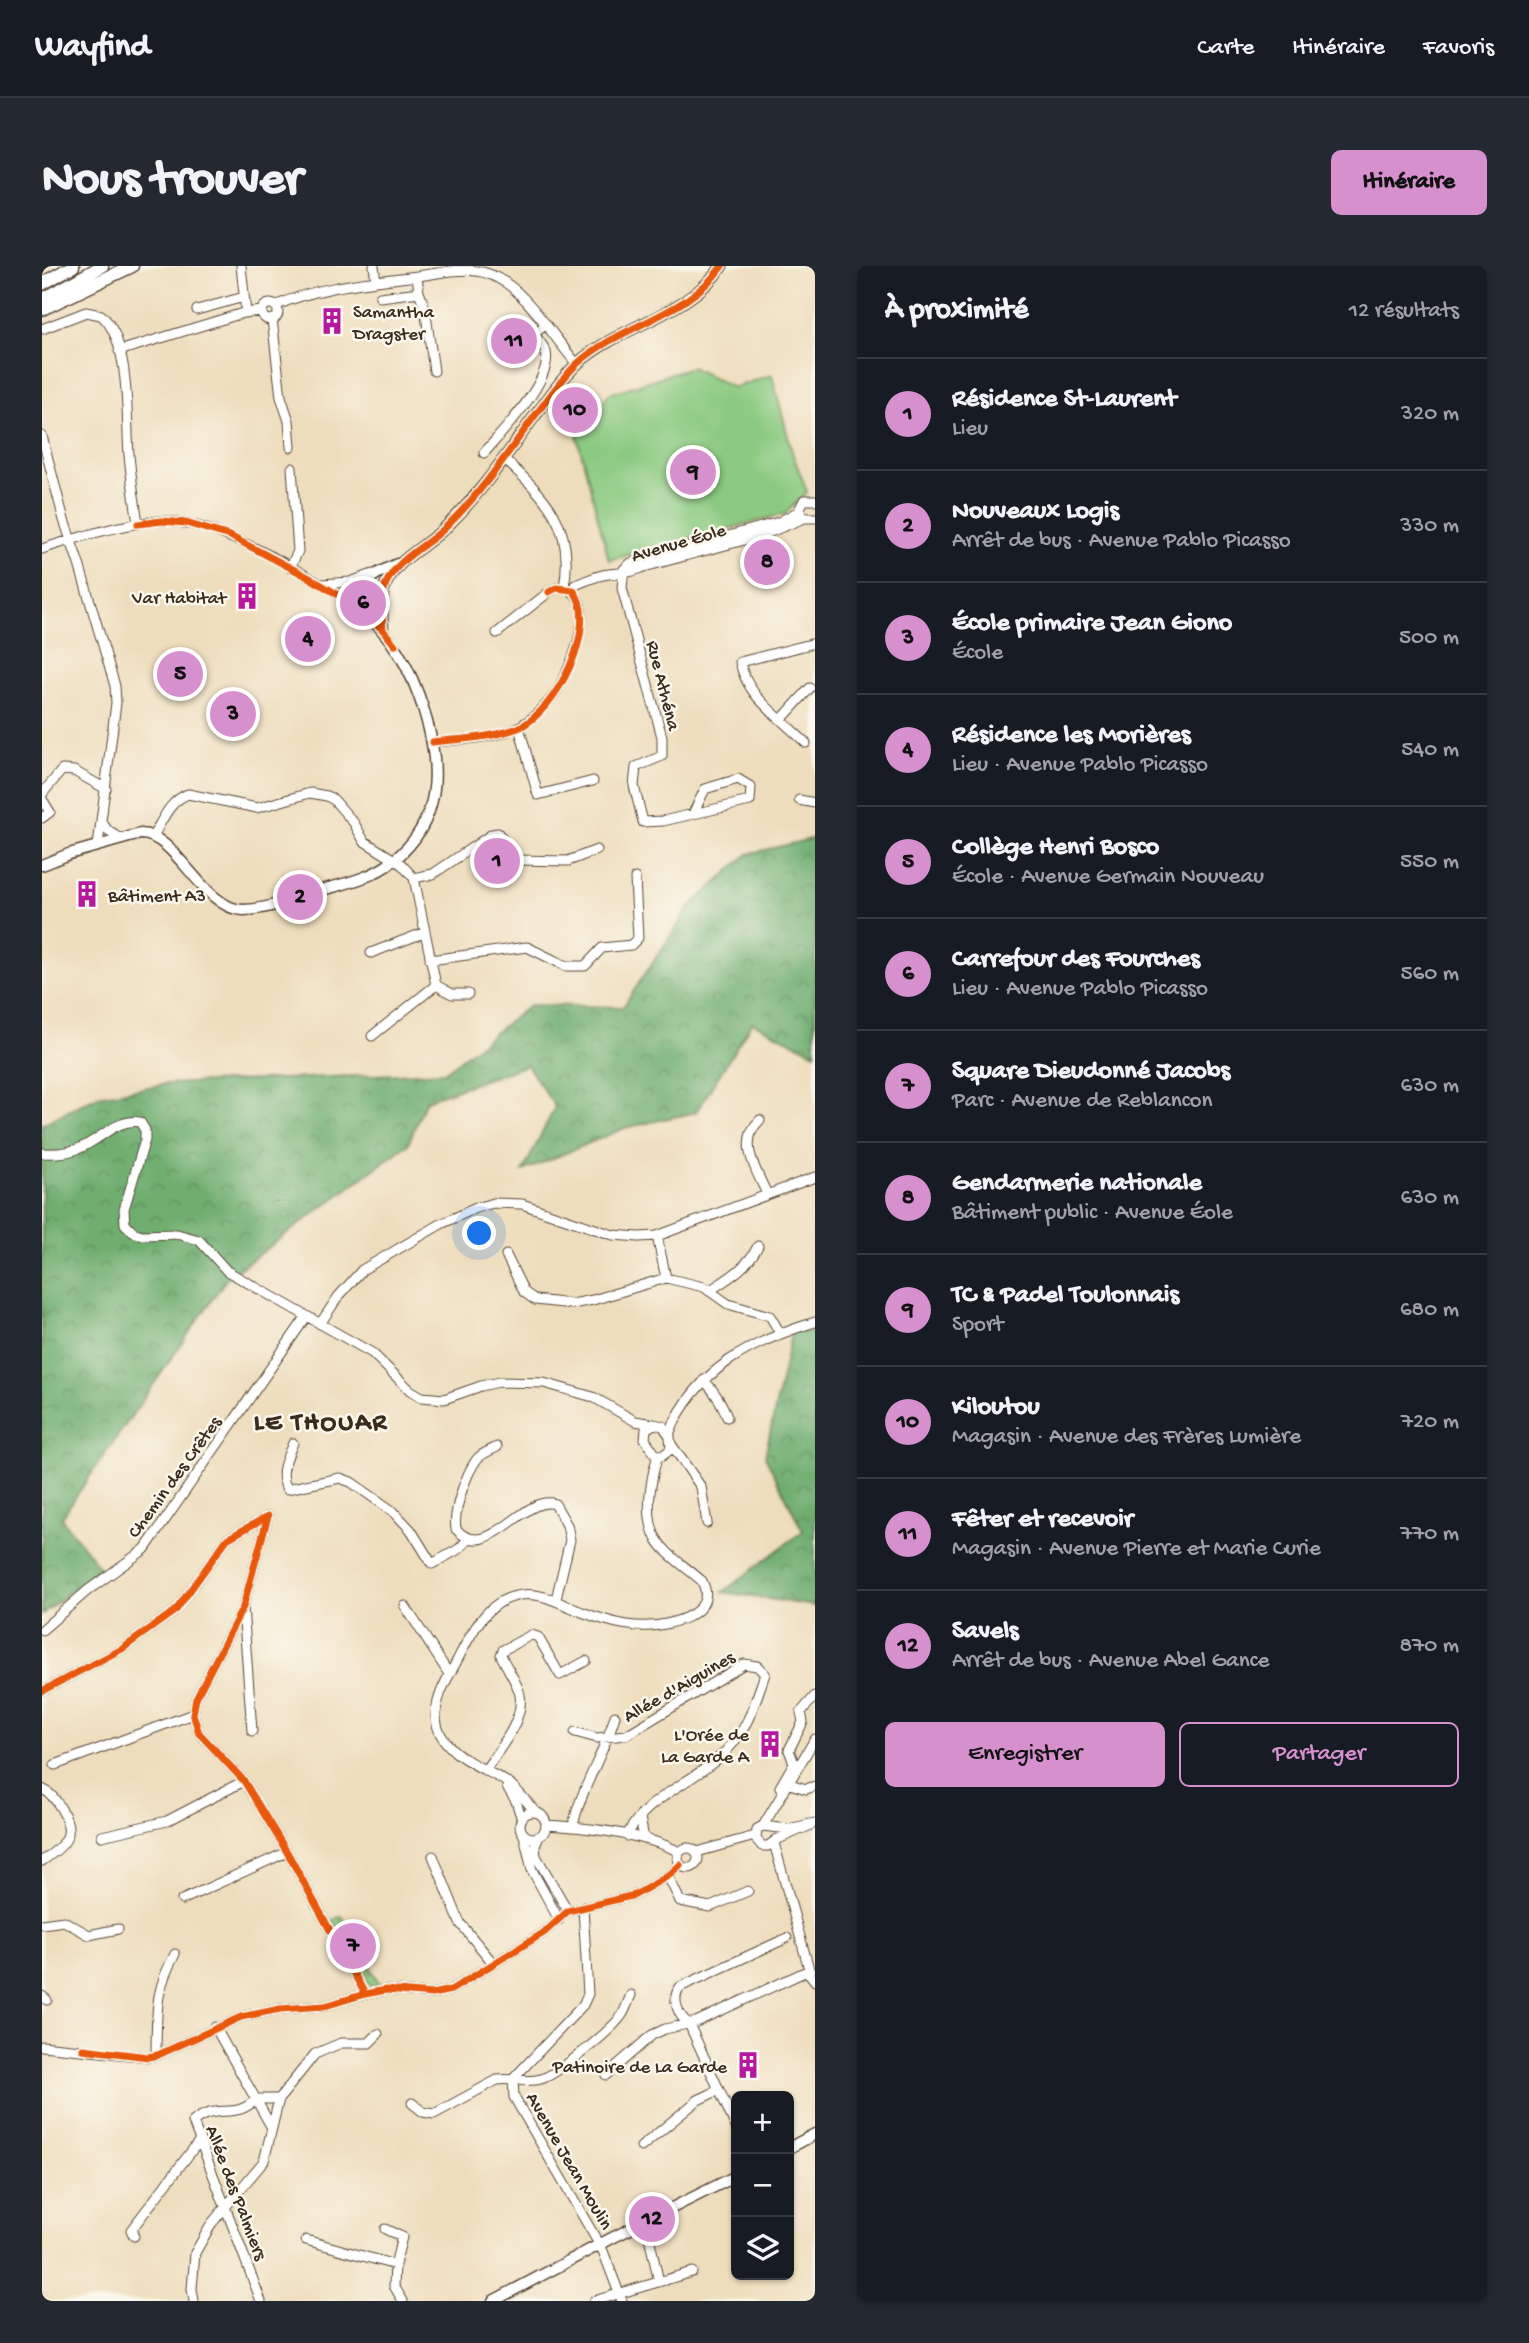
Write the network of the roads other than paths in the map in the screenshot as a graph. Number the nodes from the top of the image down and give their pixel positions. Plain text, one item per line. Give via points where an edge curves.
1 (59, 266) edge
2 (73, 266) edge
3 (102, 266) edge
4 (132, 266) edge
5 (241, 266) edge
6 (374, 266) edge
7 (722, 266) edge
8 (42, 276) edge
9 (417, 276) junction
10 (376, 281) junction
11 (42, 284) edge
12 (419, 292) junction
13 (244, 297) junction
14 (380, 297) dead end
15 (42, 300) edge
16 (275, 306) junction
17 (42, 309) edge
18 (197, 310) dead end
19 (262, 311) junction
20 (246, 313) junction
21 (272, 319) junction
22 (545, 325) junction
23 (42, 329) edge
24 (120, 351) junction
25 (578, 364) junction
26 (435, 371) dead end
27 (42, 436) edge
28 (292, 447) dead end
29 (484, 453) dead end
30 (504, 459) junction
31 (292, 468) dead end
32 (815, 500) edge
33 (802, 514) junction
34 (815, 518) edge
35 (138, 524) junction
36 (71, 541) junction
37 (42, 549) edge
38 (403, 562) junction
39 (290, 568) junction
40 (373, 574) junction
41 (623, 574) junction
42 (320, 584) junction
43 (384, 588) junction
44 (568, 589) junction
45 (357, 606) junction
46 (383, 630) junction
47 (497, 634) dead end
48 (815, 643) edge
49 (810, 688) dead end
50 (781, 720) junction
51 (519, 727) junction
52 (432, 742) junction
53 (806, 743) dead end
54 (593, 780) dead end
55 (106, 789) junction
56 (42, 796) edge
57 (799, 800) dead end
58 (815, 803) edge
59 (693, 814) junction
60 (42, 818) edge
61 (102, 821) junction
62 (153, 836) junction
63 (122, 839) junction
64 (98, 846) junction
65 (597, 850) dead end
66 (394, 860) junction
67 (42, 865) edge
68 (414, 878) junction
69 (635, 878) dead end
70 (424, 933) junction
71 (371, 953) dead end
72 (430, 960) junction
73 (436, 985) junction
74 (468, 994) dead end
75 (372, 1036) dead end
76 (760, 1120) dead end
77 (42, 1153) edge
78 (815, 1177) edge
79 (767, 1194) junction
80 (657, 1236) junction
81 (758, 1246) dead end
82 (506, 1255) dead end
83 (666, 1278) junction
84 (709, 1291) junction
85 (306, 1317) junction
86 (815, 1322) edge
87 (320, 1324) junction
88 (780, 1333) junction
89 (704, 1380) junction
90 (680, 1410) junction
91 (727, 1417) dead end
92 (635, 1421) junction
93 (657, 1424) junction
94 (669, 1434) junction
95 (644, 1435) junction
96 (293, 1443) dead end
97 (671, 1444) junction
98 (497, 1447) dead end
99 (650, 1449) junction
100 (662, 1455) junction
101 (680, 1460) junction
102 (652, 1477) junction
103 (707, 1523) dead end
104 (468, 1539) junction
105 (556, 1599) junction
106 (405, 1606) dead end
107 (243, 1607) junction
108 (42, 1630) edge
109 (586, 1661) dead end
110 (449, 1674) junction
111 (42, 1691) edge
112 (815, 1696) edge
113 (193, 1714) junction
114 (615, 1716) dead end
115 (252, 1731) dead end
116 (575, 1732) dead end
117 (609, 1736) junction
118 (815, 1739) edge
119 (55, 1765) dead end
120 (486, 1769) junction
121 (502, 1780) junction
122 (244, 1781) junction
123 (815, 1786) edge
124 (42, 1788) edge
125 (787, 1788) junction
126 (535, 1811) junction
127 (521, 1817) junction
128 (640, 1817) junction
129 (813, 1824) edge
130 (546, 1825) junction
131 (573, 1826) junction
132 (770, 1827) junction
133 (524, 1835) junction
134 (102, 1836) dead end
135 (539, 1836) junction
136 (627, 1836) junction
137 (643, 1839) junction
138 (765, 1841) junction
139 (287, 1852) junction
140 (679, 1852) junction
141 (698, 1855) junction
142 (433, 1856) dead end
143 (42, 1861) edge
144 (680, 1865) junction
145 (667, 1876) junction
146 (748, 1891) dead end
147 (182, 1900) dead end
148 (583, 1907) junction
149 (568, 1911) junction
150 (559, 1920) junction
151 (42, 1924) edge
152 (118, 1929) dead end
153 (787, 1938) dead end
154 (175, 1954) dead end
155 (493, 1963) junction
156 (809, 1969) junction
157 (815, 1981) edge
158 (365, 1994) junction
159 (631, 1995) dead end
160 (689, 2024) junction
161 (215, 2027) junction
162 (377, 2034) dead end
163 (42, 2046) edge
164 (159, 2055) junction
165 (606, 2074) dead end
166 (513, 2079) junction
167 (719, 2090) junction
168 (256, 2099) junction
169 (279, 2099) junction
170 (412, 2103) dead end
171 (731, 2116) edge
172 (272, 2128) junction
173 (815, 2134) edge
174 (200, 2140) junction
175 (794, 2145) edge
176 (641, 2147) dead end
177 (731, 2179) edge
178 (226, 2208) junction
179 (385, 2230) dead end
180 (134, 2236) dead end
181 (649, 2237) dead end
182 (306, 2241) dead end
183 (600, 2247) junction
184 (395, 2265) junction
185 (692, 2272) dead end
186 (659, 2281) junction
187 (621, 2297) edge
188 (500, 2299) edge
189 (194, 2301) edge
190 (261, 2301) edge
191 (403, 2301) edge
192 (594, 2301) edge

1 - 8 highway
2 - 11 highway
3 - 15 highway
4 - 17 highway
5 - 13 street
6 - 10 street
7 - 25 main road via 685,302 611,339
9 - 10 street
9 - 12 street
9 - 22 street via 456,271 492,275 519,294
10 - 16 street via 296,296
12 - 14 street
12 - 26 street
13 - 18 street
13 - 20 street
16 - 19 street via 266,305
16 - 21 street via 278,313
19 - 20 street
19 - 21 street via 265,318
20 - 24 street
21 - 28 street
22 - 25 street
22 - 29 street via 534,334 546,350 546,370
23 - 24 street via 86,312 102,314
24 - 35 street
25 - 30 main road
27 - 36 street
30 - 38 main road via 446,528
30 - 44 street via 552,509 567,555
31 - 39 street via 298,551
32 - 33 street via 804,500
33 - 34 street
33 - 41 street, Avenue Éole via 763,535
35 - 36 street
35 - 39 street via 162,521 230,536
36 - 37 street
36 - 55 street via 115,686
38 - 40 main road
38 - 43 main road
39 - 42 street
40 - 42 street via 350,582
40 - 45 main road via 360,589
41 - 44 street, Avenue Éole via 610,573
41 - 59 street, Rue Athéna via 622,588 662,737 662,755 636,768 634,786 643,822
42 - 45 street
43 - 45 main road
43 - 46 main road
44 - 47 street, Avenue Éole via 549,592
44 - 51 street via 578,597 581,608 576,650 558,690
45 - 46 main road
46 - 52 main road via 415,681
48 - 50 street via 740,662 755,696
49 - 50 street
50 - 53 street
51 - 52 street via 482,737
51 - 54 street via 538,795
52 - 66 main road via 436,777 432,802 419,832
55 - 56 street via 74,771 62,770
55 - 61 street
56 - 60 street via 50,812
57 - 58 street
59 - 59 street, Rue Athéna via 750,801 751,787 738,779 705,789
61 - 63 street
61 - 64 street
62 - 63 main road
62 - 66 main road via 220,902 233,909 265,907 346,883 375,873
62 - 66 street via 172,803 188,794 257,808 319,793 334,800 364,841
63 - 64 main road
64 - 67 main road
65 - 68 street via 568,861 517,860 498,833 432,874
66 - 68 street
68 - 70 street
69 - 72 street via 638,938 631,945 602,948 585,966 566,966 527,947
70 - 71 street
70 - 72 street
72 - 73 street
73 - 74 street via 452,994
73 - 75 street
76 - 79 street via 751,1128 748,1147
77 - 85 street via 77,1150 124,1123 140,1122 146,1134 124,1209 125,1224 142,1235 177,1234 199,1240 227,1272
78 - 79 street
79 - 80 street
80 - 83 street
80 - 87 street via 612,1235 522,1204 493,1203 441,1224 362,1270
81 - 84 street via 737,1273
82 - 83 street via 524,1292 535,1300 572,1304
83 - 84 street
84 - 88 street via 728,1304 770,1316
85 - 87 street
85 - 108 street, Chemin des Crêtes via 145,1549
86 - 88 street
87 - 92 street via 372,1353 422,1397 444,1399 499,1382 544,1383 593,1397
88 - 89 street via 724,1363
89 - 90 street
89 - 91 street via 715,1391
90 - 93 street
90 - 94 street
92 - 93 street
92 - 95 street
93 - 94 street
93 - 95 street
94 - 97 street
95 - 99 street
96 - 104 street via 282,1475 287,1489 340,1478 351,1482 394,1512 432,1564
97 - 100 street
97 - 101 street
98 - 104 street via 479,1456 454,1518 456,1529
99 - 100 street
99 - 102 street
100 - 101 street
100 - 102 street
101 - 103 street via 701,1487
102 - 105 street via 650,1527 662,1547 702,1581 705,1601 698,1610 684,1619 642,1627 621,1625
104 - 105 street via 477,1540 502,1528 542,1503 555,1504 570,1540
105 - 110 street via 528,1595 499,1602 479,1621
106 - 110 street
107 - 111 street via 268,1517 227,1539 176,1610 122,1649
107 - 113 street via 196,1698
107 - 115 street
109 - 120 street via 559,1675 538,1637 531,1635 503,1650 501,1656 520,1695 518,1710
110 - 120 street via 436,1711 440,1734 451,1749
112 - 125 street via 801,1712 803,1722 789,1750 794,1763 780,1787
113 - 119 street
113 - 122 street via 199,1733
114 - 117 street
116 - 117 street, Allée d'Aiguines
117 - 128 street, Allée d'Aiguines via 626,1735 744,1664 757,1666 765,1674 748,1724 727,1751 644,1809
117 - 131 street
118 - 125 street
120 - 121 street
121 - 126 street
121 - 127 street
122 - 134 street via 167,1821
122 - 139 street
123 - 125 street
124 - 143 street via 51,1794 69,1830 65,1842
125 - 132 street via 770,1812
126 - 127 street
126 - 130 street
127 - 133 street via 519,1827
128 - 136 street
128 - 137 street
129 - 132 street
129 - 138 street
130 - 131 street
130 - 135 street
131 - 136 street
132 - 138 street via 777,1834
132 - 138 street via 757,1829
133 - 135 street
133 - 150 street via 532,1870
135 - 149 street via 537,1856
136 - 137 street
137 - 140 street
138 - 141 street
138 - 156 street via 786,1888
139 - 147 street
139 - 158 street
140 - 141 street via 690,1847
140 - 144 street
141 - 144 street via 690,1868
142 - 155 street via 460,1923
144 - 145 street
145 - 146 street via 680,1901 710,1907
145 - 148 street via 635,1895
148 - 149 street
148 - 166 street, Avenue Jean Moulin via 588,1994 583,2005
149 - 150 street
150 - 155 street
151 - 152 street via 64,1921 89,1935
153 - 160 street via 680,1987 675,1998
154 - 164 street via 158,1995
155 - 158 street via 451,1990
156 - 157 street
156 - 160 street
158 - 161 street via 325,2006 241,2017
159 - 166 street via 615,2023 564,2066 542,2079
160 - 165 street via 652,2035
160 - 167 street
161 - 164 street
161 - 168 street
162 - 169 street via 369,2043 341,2043 314,2054
163 - 164 street
166 - 170 street via 497,2080 434,2114
166 - 183 street, Avenue Jean Moulin via 514,2097
167 - 171 street
167 - 176 street via 698,2100
168 - 169 street
168 - 172 street
168 - 174 street, Allée des Palmiers via 245,2110 202,2114 193,2122
169 - 172 street
172 - 178 street via 264,2161
173 - 175 main road
174 - 178 street, Allée des Palmiers
174 - 180 street via 131,2230
177 - 183 main road
178 - 189 street via 195,2253
178 - 190 street, Allée des Palmiers
179 - 184 street via 402,2237
181 - 186 street
182 - 184 street
183 - 187 street, Avenue Jean Moulin
183 - 188 main road
184 - 191 street via 394,2286
185 - 186 street
186 - 187 street
187 - 192 street

